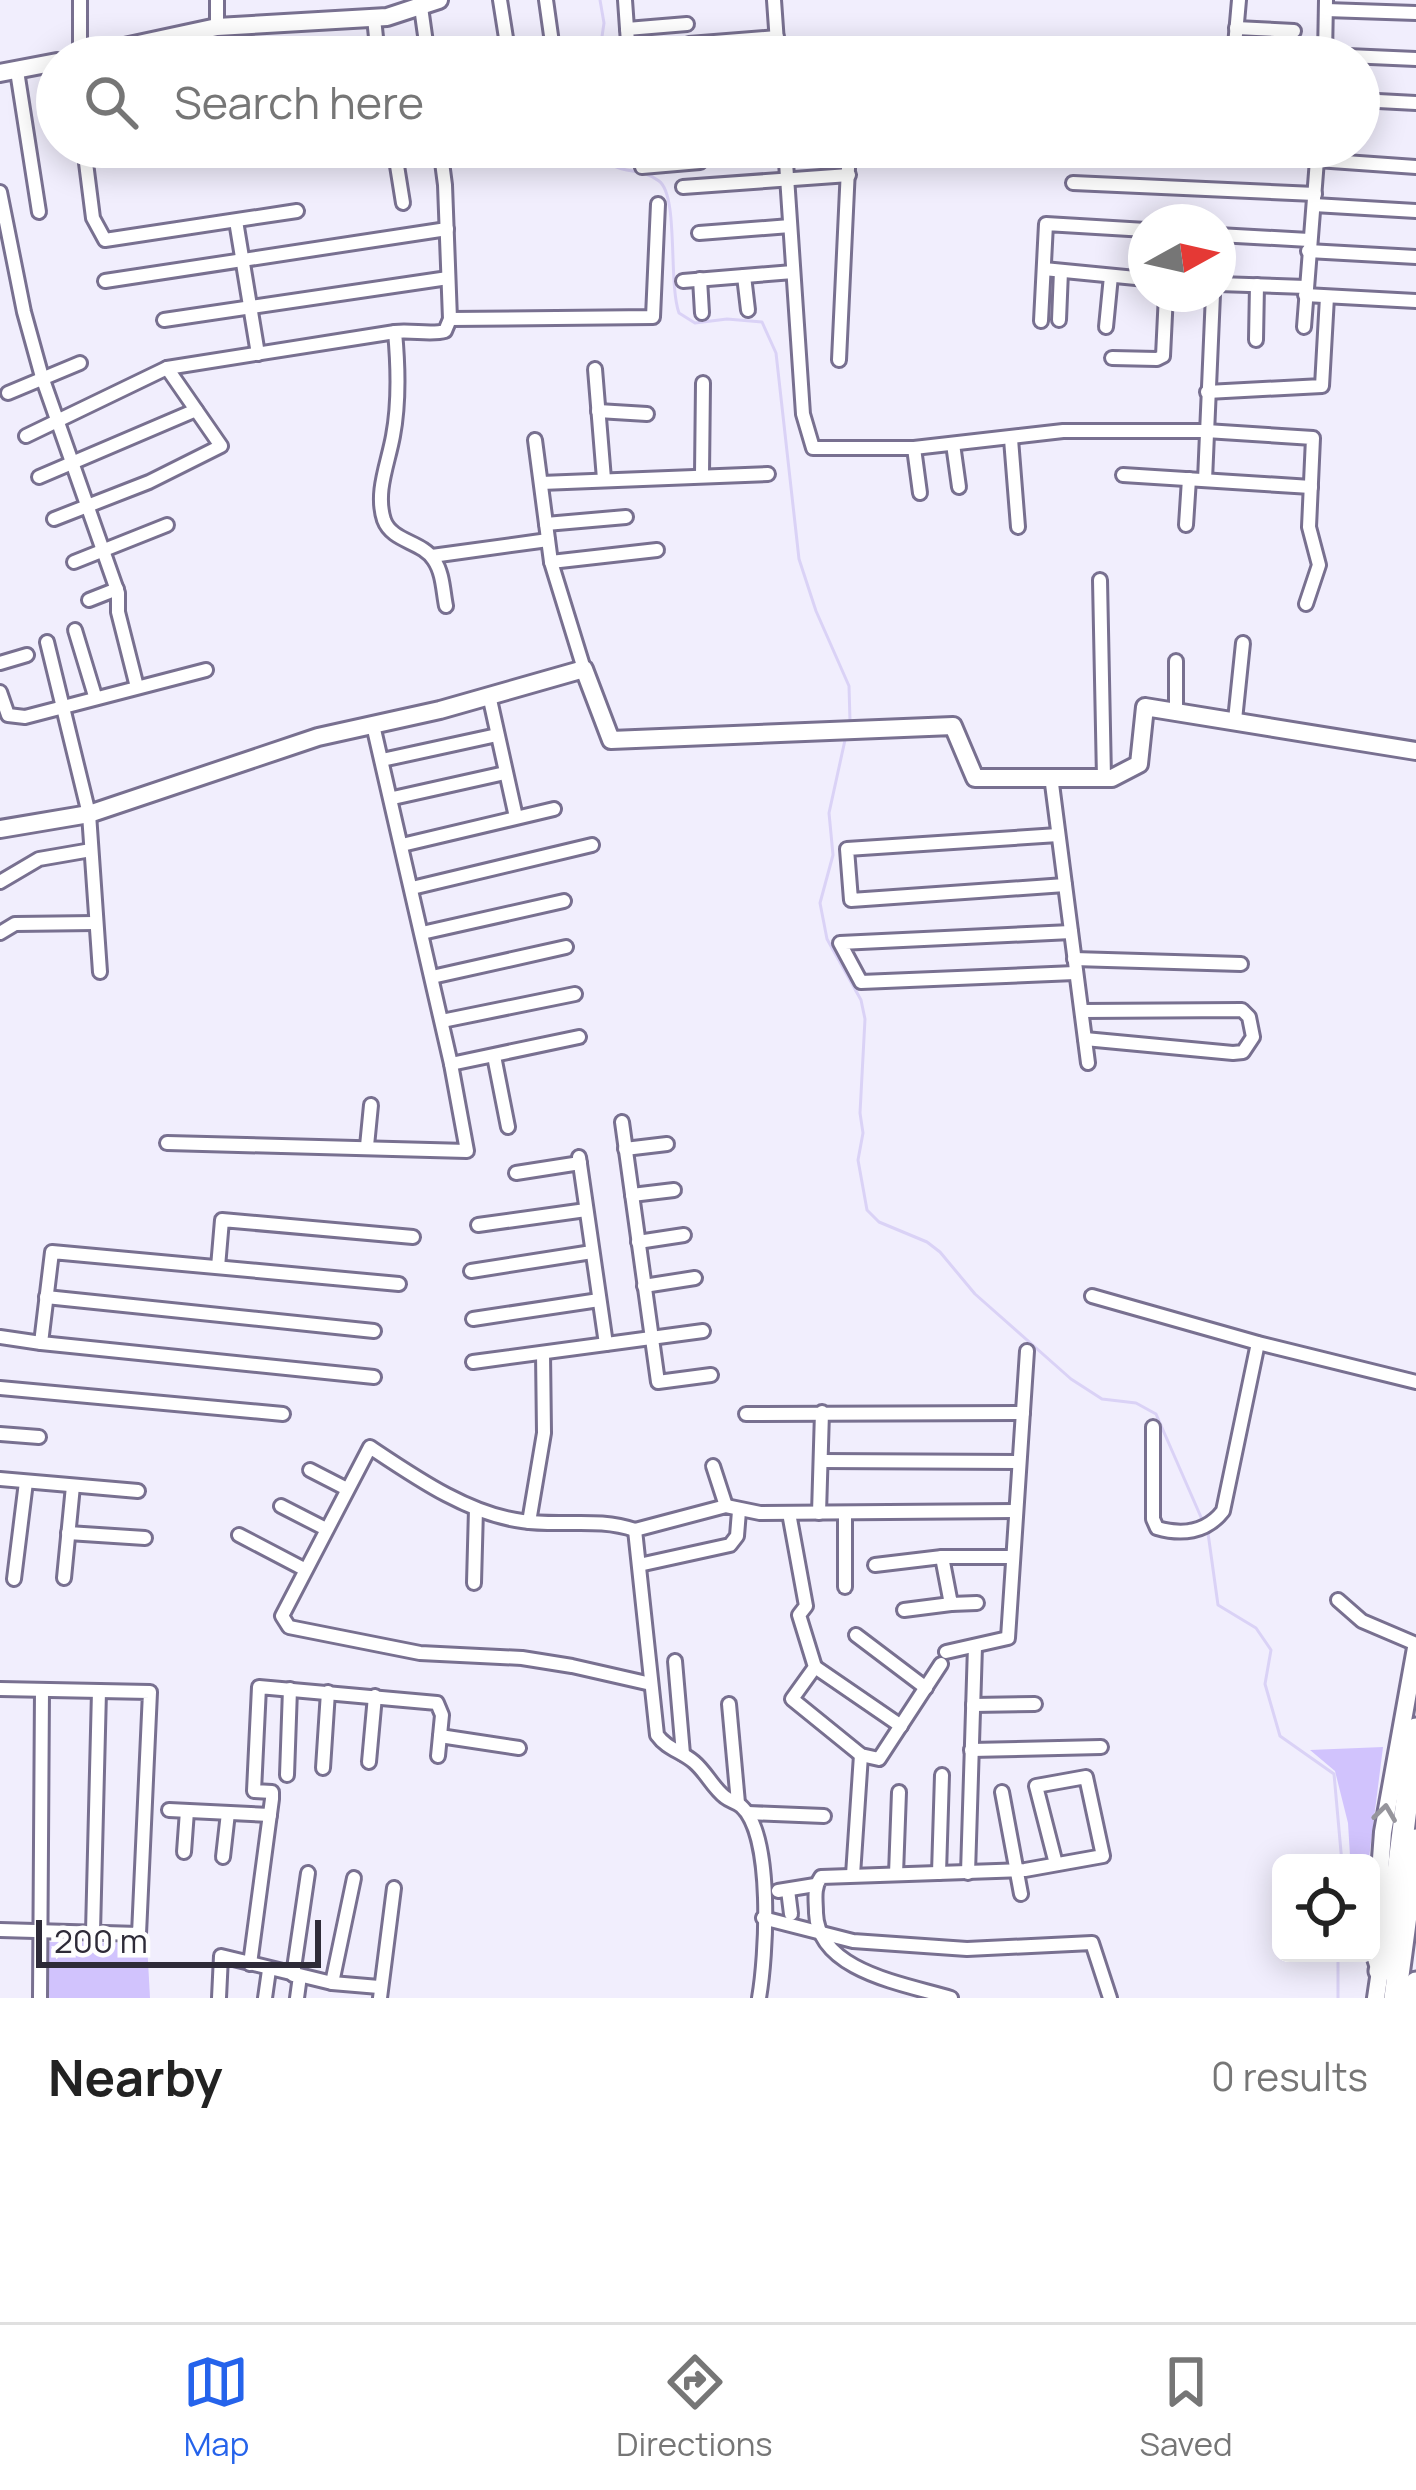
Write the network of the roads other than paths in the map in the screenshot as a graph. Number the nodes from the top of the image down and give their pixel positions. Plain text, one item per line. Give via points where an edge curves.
1 (80, 0) edge
2 (217, 0) edge
3 (439, 0) edge
4 (500, 0) edge
5 (546, 0) edge
6 (625, 0) edge
7 (774, 0) edge
8 (1238, 0) edge
9 (1326, 5) edge
10 (421, 7) junction
11 (1416, 13) edge
12 (374, 19) junction
13 (687, 24) dead end
14 (218, 28) junction
15 (1236, 28) junction
16 (627, 29) junction
17 (1294, 31) dead end
18 (79, 36) edge
19 (180, 36) edge
20 (376, 36) edge
21 (425, 36) edge
22 (506, 36) edge
23 (551, 36) edge
24 (628, 36) edge
25 (777, 36) edge
26 (1235, 36) edge
27 (1325, 36) edge
28 (1380, 58) edge
29 (1416, 59) edge
30 (9, 72) edge
31 (1380, 101) edge
32 (1416, 103) edge
33 (1380, 162) edge
34 (1416, 167) edge
35 (87, 168) edge
36 (397, 168) edge
37 (442, 168) edge
38 (786, 168) edge
39 (849, 168) edge
40 (1316, 168) edge
41 (849, 175) junction
42 (787, 179) junction
43 (1073, 183) dead end
44 (682, 187) dead end
45 (0, 192) edge
46 (1314, 199) junction
47 (403, 203) dead end
48 (658, 204) dead end
49 (297, 211) dead end
50 (1416, 211) edge
51 (39, 212) dead end
52 (236, 220) junction
53 (790, 226) junction
54 (1128, 229) edge
55 (447, 230) junction
56 (699, 233) dead end
57 (1236, 237) edge
58 (1309, 245) junction
59 (1416, 257) edge
60 (243, 262) junction
61 (1044, 269) junction
62 (1061, 271) junction
63 (793, 272) junction
64 (744, 276) junction
65 (1111, 276) junction
66 (1128, 277) edge
67 (448, 278) junction
68 (700, 280) junction
69 (105, 281) dead end
70 (683, 281) dead end
71 (1236, 284) edge
72 (1258, 285) junction
73 (1306, 291) junction
74 (1327, 297) junction
75 (1416, 301) edge
76 (250, 306) junction
77 (748, 310) dead end
78 (1165, 312) edge
79 (1212, 312) edge
80 (702, 314) dead end
81 (450, 319) junction
82 (164, 320) dead end
83 (1059, 320) dead end
84 (1041, 321) dead end
85 (1106, 327) dead end
86 (1304, 327) dead end
87 (395, 332) junction
88 (1256, 340) dead end
89 (258, 354) junction
90 (1112, 358) dead end
91 (839, 360) dead end
92 (80, 363) dead end
93 (167, 368) junction
94 (595, 369) dead end
95 (42, 376) junction
96 (704, 383) dead end
97 (1208, 392) junction
98 (8, 393) dead end
99 (196, 410) junction
100 (598, 412) junction
101 (647, 415) dead end
102 (57, 421) junction
103 (1206, 431) junction
104 (26, 436) dead end
105 (1011, 439) junction
106 (536, 440) dead end
107 (953, 445) junction
108 (914, 448) junction
109 (73, 465) junction
110 (702, 474) junction
111 (768, 474) dead end
112 (1124, 476) dead end
113 (39, 477) dead end
114 (604, 479) junction
115 (1189, 479) junction
116 (1204, 480) junction
117 (541, 482) junction
118 (959, 487) dead end
119 (1311, 487) junction
120 (920, 494) dead end
121 (88, 507) junction
122 (626, 518) dead end
123 (54, 519) dead end
124 (546, 524) junction
125 (167, 525) dead end
126 (1186, 525) dead end
127 (1018, 527) dead end
128 (548, 540) junction
129 (103, 550) junction
130 (657, 550) dead end
131 (432, 556) junction
132 (74, 562) dead end
133 (551, 562) junction
134 (1100, 580) dead end
135 (117, 589) junction
136 (89, 600) dead end
137 (1306, 604) dead end
138 (446, 606) dead end
139 (75, 630) dead end
140 (47, 642) dead end
141 (1243, 643) dead end
142 (27, 655) dead end
143 (1175, 661) dead end
144 (0, 663) edge
145 (584, 669) junction
146 (206, 670) dead end
147 (137, 687) junction
148 (0, 692) edge
149 (488, 695) junction
150 (95, 697) junction
151 (64, 705) junction
152 (1176, 710) junction
153 (1235, 720) junction
154 (373, 724) junction
155 (497, 735) junction
156 (1416, 751) edge
157 (382, 760) junction
158 (506, 773) junction
159 (1051, 776) junction
160 (1103, 778) junction
161 (393, 798) junction
162 (554, 809) dead end
163 (88, 814) junction
164 (516, 817) junction
165 (0, 829) edge
166 (1058, 835) junction
167 (403, 845) junction
168 (592, 845) dead end
169 (91, 850) junction
170 (0, 882) edge
171 (1065, 885) junction
172 (412, 888) junction
173 (563, 902) dead end
174 (95, 923) junction
175 (0, 932) edge
176 (1071, 932) junction
177 (422, 933) junction
178 (566, 947) dead end
179 (1241, 964) dead end
180 (1074, 966) junction
181 (100, 972) dead end
182 (432, 977) junction
183 (575, 994) dead end
184 (1082, 1011) junction
185 (442, 1021) junction
186 (579, 1037) dead end
187 (1085, 1039) junction
188 (494, 1056) junction
189 (1088, 1063) dead end
190 (452, 1064) junction
191 (371, 1105) dead end
192 (622, 1122) dead end
193 (508, 1127) dead end
194 (167, 1143) dead end
195 (667, 1144) dead end
196 (367, 1146) junction
197 (626, 1149) junction
198 (516, 1173) dead end
199 (674, 1190) dead end
200 (632, 1195) junction
201 (586, 1210) junction
202 (478, 1225) dead end
203 (684, 1235) dead end
204 (412, 1237) dead end
205 (638, 1241) junction
206 (592, 1252) junction
207 (218, 1267) junction
208 (471, 1271) dead end
209 (695, 1278) dead end
210 (399, 1284) dead end
211 (644, 1286) junction
212 (1092, 1296) dead end
213 (46, 1298) junction
214 (599, 1300) junction
215 (473, 1319) dead end
216 (374, 1331) dead end
217 (703, 1331) dead end
218 (0, 1337) edge
219 (652, 1338) junction
220 (41, 1343) junction
221 (1258, 1343) junction
222 (606, 1344) junction
223 (1027, 1352) dead end
224 (543, 1353) junction
225 (473, 1362) dead end
226 (711, 1375) dead end
227 (374, 1376) dead end
228 (1416, 1382) edge
229 (0, 1388) edge
230 (822, 1412) junction
231 (1023, 1413) junction
232 (283, 1414) dead end
233 (746, 1414) dead end
234 (1153, 1426) dead end
235 (0, 1434) edge
236 (39, 1437) dead end
237 (820, 1461) junction
238 (1019, 1462) junction
239 (713, 1466) dead end
240 (310, 1470) dead end
241 (0, 1480) edge
242 (26, 1482) junction
243 (73, 1486) junction
244 (347, 1489) junction
245 (138, 1491) dead end
246 (281, 1506) dead end
247 (476, 1509) junction
248 (733, 1509) junction
249 (1015, 1511) junction
250 (819, 1513) junction
251 (845, 1513) junction
252 (789, 1514) junction
253 (530, 1522) junction
254 (326, 1529) junction
255 (635, 1530) junction
256 (68, 1533) junction
257 (239, 1535) dead end
258 (145, 1538) dead end
259 (1010, 1557) junction
260 (942, 1558) junction
261 (639, 1565) junction
262 (875, 1565) dead end
263 (304, 1569) junction
264 (64, 1578) dead end
265 (14, 1579) dead end
266 (474, 1583) dead end
267 (845, 1587) dead end
268 (1338, 1600) dead end
269 (977, 1603) dead end
270 (951, 1604) junction
271 (904, 1610) dead end
272 (856, 1635) dead end
273 (975, 1646) junction
274 (1416, 1646) edge
275 (675, 1661) dead end
276 (815, 1667) junction
277 (652, 1684) junction
278 (782, 1688) dead end
279 (926, 1688) junction
280 (0, 1689) edge
281 (42, 1690) junction
282 (290, 1690) junction
283 (99, 1691) junction
284 (328, 1692) junction
285 (375, 1696) junction
286 (792, 1699) junction
287 (729, 1704) dead end
288 (973, 1705) junction
289 (1035, 1705) dead end
290 (901, 1726) junction
291 (1416, 1729) edge
292 (440, 1736) junction
293 (1101, 1747) dead end
294 (519, 1748) dead end
295 (971, 1750) junction
296 (682, 1754) junction
297 (861, 1754) junction
298 (438, 1756) dead end
299 (369, 1762) dead end
300 (323, 1768) dead end
301 (287, 1775) dead end
302 (942, 1775) dead end
303 (899, 1792) dead end
304 (1002, 1792) dead end
305 (743, 1808) junction
306 (169, 1810) dead end
307 (187, 1811) junction
308 (228, 1813) junction
309 (270, 1815) junction
310 (824, 1816) dead end
311 (1416, 1840) edge
312 (184, 1852) dead end
313 (224, 1857) dead end
314 (1056, 1864) junction
315 (1018, 1870) junction
316 (308, 1873) dead end
317 (968, 1873) junction
318 (896, 1874) junction
319 (939, 1874) junction
320 (853, 1875) junction
321 (354, 1878) dead end
322 (815, 1885) junction
323 (394, 1888) dead end
324 (1021, 1894) dead end
325 (790, 1914) dead end
326 (763, 1918) junction
327 (0, 1930) edge
328 (39, 1931) junction
329 (817, 1931) junction
330 (94, 1932) junction
331 (250, 1964) junction
332 (269, 1970) junction
333 (1380, 1971) junction
334 (296, 1976) junction
335 (332, 1983) junction
336 (1416, 1983) edge
337 (379, 1992) edge
338 (40, 1998) edge
339 (219, 1998) edge
340 (265, 1998) edge
341 (297, 1998) edge
342 (759, 1998) edge
343 (951, 1998) edge
344 (1110, 1998) edge
345 (1376, 1998) edge
346 (1395, 1998) edge
347 (1414, 1998) edge

1 - 18 street
2 - 14 street
3 - 10 street
4 - 22 street
5 - 23 street
6 - 16 street
7 - 25 street
8 - 15 street
9 - 11 street
9 - 27 street
10 - 12 street
10 - 21 street
12 - 14 street
12 - 20 street
13 - 16 street
14 - 19 street
15 - 17 street
15 - 26 street
16 - 24 street
28 - 29 street
30 - 51 street
31 - 32 street
33 - 34 street
35 - 52 street via 105,240
36 - 47 street
37 - 55 street
38 - 42 street
39 - 41 street
40 - 46 street
41 - 42 street
41 - 91 street
42 - 44 street
42 - 53 street
43 - 46 street
45 - 95 street
46 - 50 street
46 - 58 street
48 - 81 street via 653,317
49 - 52 street
52 - 60 street
53 - 56 street
53 - 63 street
54 - 61 street via 1046,224
55 - 60 street
55 - 67 street
57 - 58 street
58 - 59 street
58 - 73 street
60 - 69 street
60 - 76 street
61 - 62 street
61 - 84 street
62 - 65 street
62 - 83 street
63 - 64 street
63 - 108 street via 808,442 821,450
64 - 68 street
64 - 77 street
65 - 66 street
65 - 85 street
67 - 76 street
67 - 81 street
68 - 70 street
68 - 80 street
71 - 72 street
72 - 73 street
72 - 88 street
73 - 74 street
73 - 86 street
74 - 75 street
74 - 97 street via 1322,386
76 - 82 street
76 - 89 street
78 - 90 street via 1163,356
79 - 97 street
81 - 87 street via 439,333
87 - 89 street
87 - 131 street via 385,524
89 - 93 street
92 - 95 street
93 - 99 street
93 - 102 street
94 - 100 street
95 - 98 street
95 - 102 street
96 - 110 street
97 - 103 street
99 - 109 street
99 - 121 street via 220,446
100 - 101 street
100 - 114 street
102 - 104 street
102 - 109 street
103 - 105 street
103 - 116 street
103 - 119 street via 1312,438
105 - 107 street
105 - 127 street
106 - 117 street
107 - 108 street
107 - 118 street
108 - 120 street
109 - 113 street
109 - 121 street
110 - 111 street
110 - 114 street
112 - 115 street
114 - 117 street
115 - 116 street
115 - 126 street
116 - 119 street
117 - 124 street
119 - 137 street via 1319,565
121 - 123 street
121 - 129 street
122 - 124 street
124 - 128 street
125 - 129 street
128 - 131 street
128 - 133 street
129 - 132 street
129 - 135 street
130 - 133 street
131 - 138 street
133 - 145 street
134 - 160 street
135 - 136 street
135 - 147 street
139 - 150 street
140 - 151 street
141 - 153 street
142 - 144 street
143 - 152 street
145 - 149 street
145 - 159 street via 611,740 953,726 975,778
146 - 147 street
147 - 150 street
148 - 151 street via 13,717
149 - 154 street
149 - 155 street
150 - 151 street
151 - 163 street
152 - 153 street
152 - 160 street via 1145,707 1139,764
153 - 156 street
154 - 157 street
154 - 163 street
155 - 157 street
155 - 158 street
157 - 161 street
158 - 161 street
158 - 164 street
159 - 160 street
159 - 166 street
161 - 167 street
162 - 164 street
163 - 165 street
163 - 169 street
164 - 167 street
166 - 171 street
166 - 171 street via 847,849 851,900
167 - 172 street
168 - 172 street
169 - 170 street via 39,859
169 - 174 street
171 - 176 street
172 - 177 street
173 - 177 street
174 - 175 street via 15,924
174 - 181 street
176 - 180 street
176 - 180 street via 840,943 861,982
177 - 182 street
178 - 182 street
179 - 180 street
180 - 184 street
182 - 185 street
183 - 185 street
184 - 187 street
184 - 187 street via 1242,1010 1252,1028 1249,1045 1233,1053
185 - 190 street
186 - 188 street
187 - 189 street
188 - 190 street
188 - 193 street
190 - 196 street via 467,1151
191 - 196 street
192 - 197 street
194 - 196 street
195 - 197 street
197 - 200 street
198 - 201 street via 579,1160
199 - 200 street
200 - 205 street
201 - 202 street
201 - 206 street
203 - 205 street
204 - 207 street via 222,1220
205 - 211 street
206 - 208 street
206 - 214 street
207 - 210 street
207 - 213 street via 52,1252
209 - 211 street
211 - 219 street
212 - 221 street
213 - 216 street
213 - 220 street
214 - 215 street
214 - 222 street
217 - 219 street
218 - 220 street
219 - 222 street
219 - 226 street via 658,1382
220 - 227 street
221 - 228 street
221 - 234 street via 1223,1511 1183,1534 1157,1528 1153,1519
222 - 224 street
223 - 231 street
224 - 225 street
224 - 253 street via 544,1433
229 - 232 street
230 - 231 street
230 - 233 street
230 - 237 street
231 - 238 street
235 - 236 street
237 - 238 street
237 - 250 street
238 - 249 street
239 - 248 street
240 - 244 street
241 - 242 street
242 - 243 street
242 - 265 street
243 - 245 street
243 - 256 street
244 - 247 street via 370,1448
244 - 254 street
246 - 254 street
247 - 253 street
247 - 266 street
248 - 252 street
248 - 255 street
248 - 261 street via 730,1545
249 - 251 street
249 - 259 street
250 - 251 street
250 - 252 street
251 - 267 street
252 - 276 street via 806,1606 799,1615
253 - 255 street
254 - 263 street
255 - 261 street
256 - 258 street
256 - 264 street
257 - 263 street
259 - 260 street
259 - 273 street via 1008,1638
260 - 262 street
260 - 270 street
261 - 277 street
263 - 277 street via 282,1616 290,1628
268 - 274 street
269 - 270 street
270 - 271 street
272 - 279 street
273 - 279 street via 944,1658
273 - 288 street
333 -> 274 street via 1374,1952 1383,1832
275 - 296 street
276 - 286 street
276 - 290 street
277 - 296 street via 657,1735
278 - 286 street
279 - 290 street
280 - 281 street
281 - 283 street
281 - 328 street
282 - 284 street
282 - 301 street
282 - 309 street via 259,1687 254,1791 272,1792
283 - 330 street
283 - 330 street via 150,1692 139,1934
284 - 285 street
284 - 300 street
285 - 292 street via 437,1703
285 - 299 street
286 - 297 street
287 - 305 street
288 - 289 street
288 - 295 street
290 - 297 street via 879,1759
291 - 333 highway
292 - 294 street
292 - 298 street
293 - 295 street
295 - 317 street
296 - 305 street
297 - 320 street
302 - 319 street
303 - 318 street
304 - 315 street
305 - 310 street
305 - 326 street via 764,1875
306 - 307 street
307 - 308 street
307 - 312 street
308 - 309 street
308 - 313 street
309 - 331 street
311 - 346 highway
314 - 314 street via 1036,1786 1086,1778 1103,1856
314 - 315 street
315 - 317 street
315 - 324 street
316 - 334 street
317 - 319 street
318 - 319 street
318 - 320 street
320 - 322 street via 821,1877
321 - 335 street
322 - 325 street via 783,1890
322 - 329 street
323 - 337 street
326 - 329 street
326 - 342 street
327 - 328 street
328 - 330 street
328 - 338 street
329 - 343 street via 861,1969
329 - 344 street via 967,1949 1092,1943
331 - 332 street
331 - 339 street via 221,1956
332 - 334 street
332 - 340 street
333 - 345 street
334 - 335 street
334 - 341 street
335 - 337 street
336 - 347 highway

